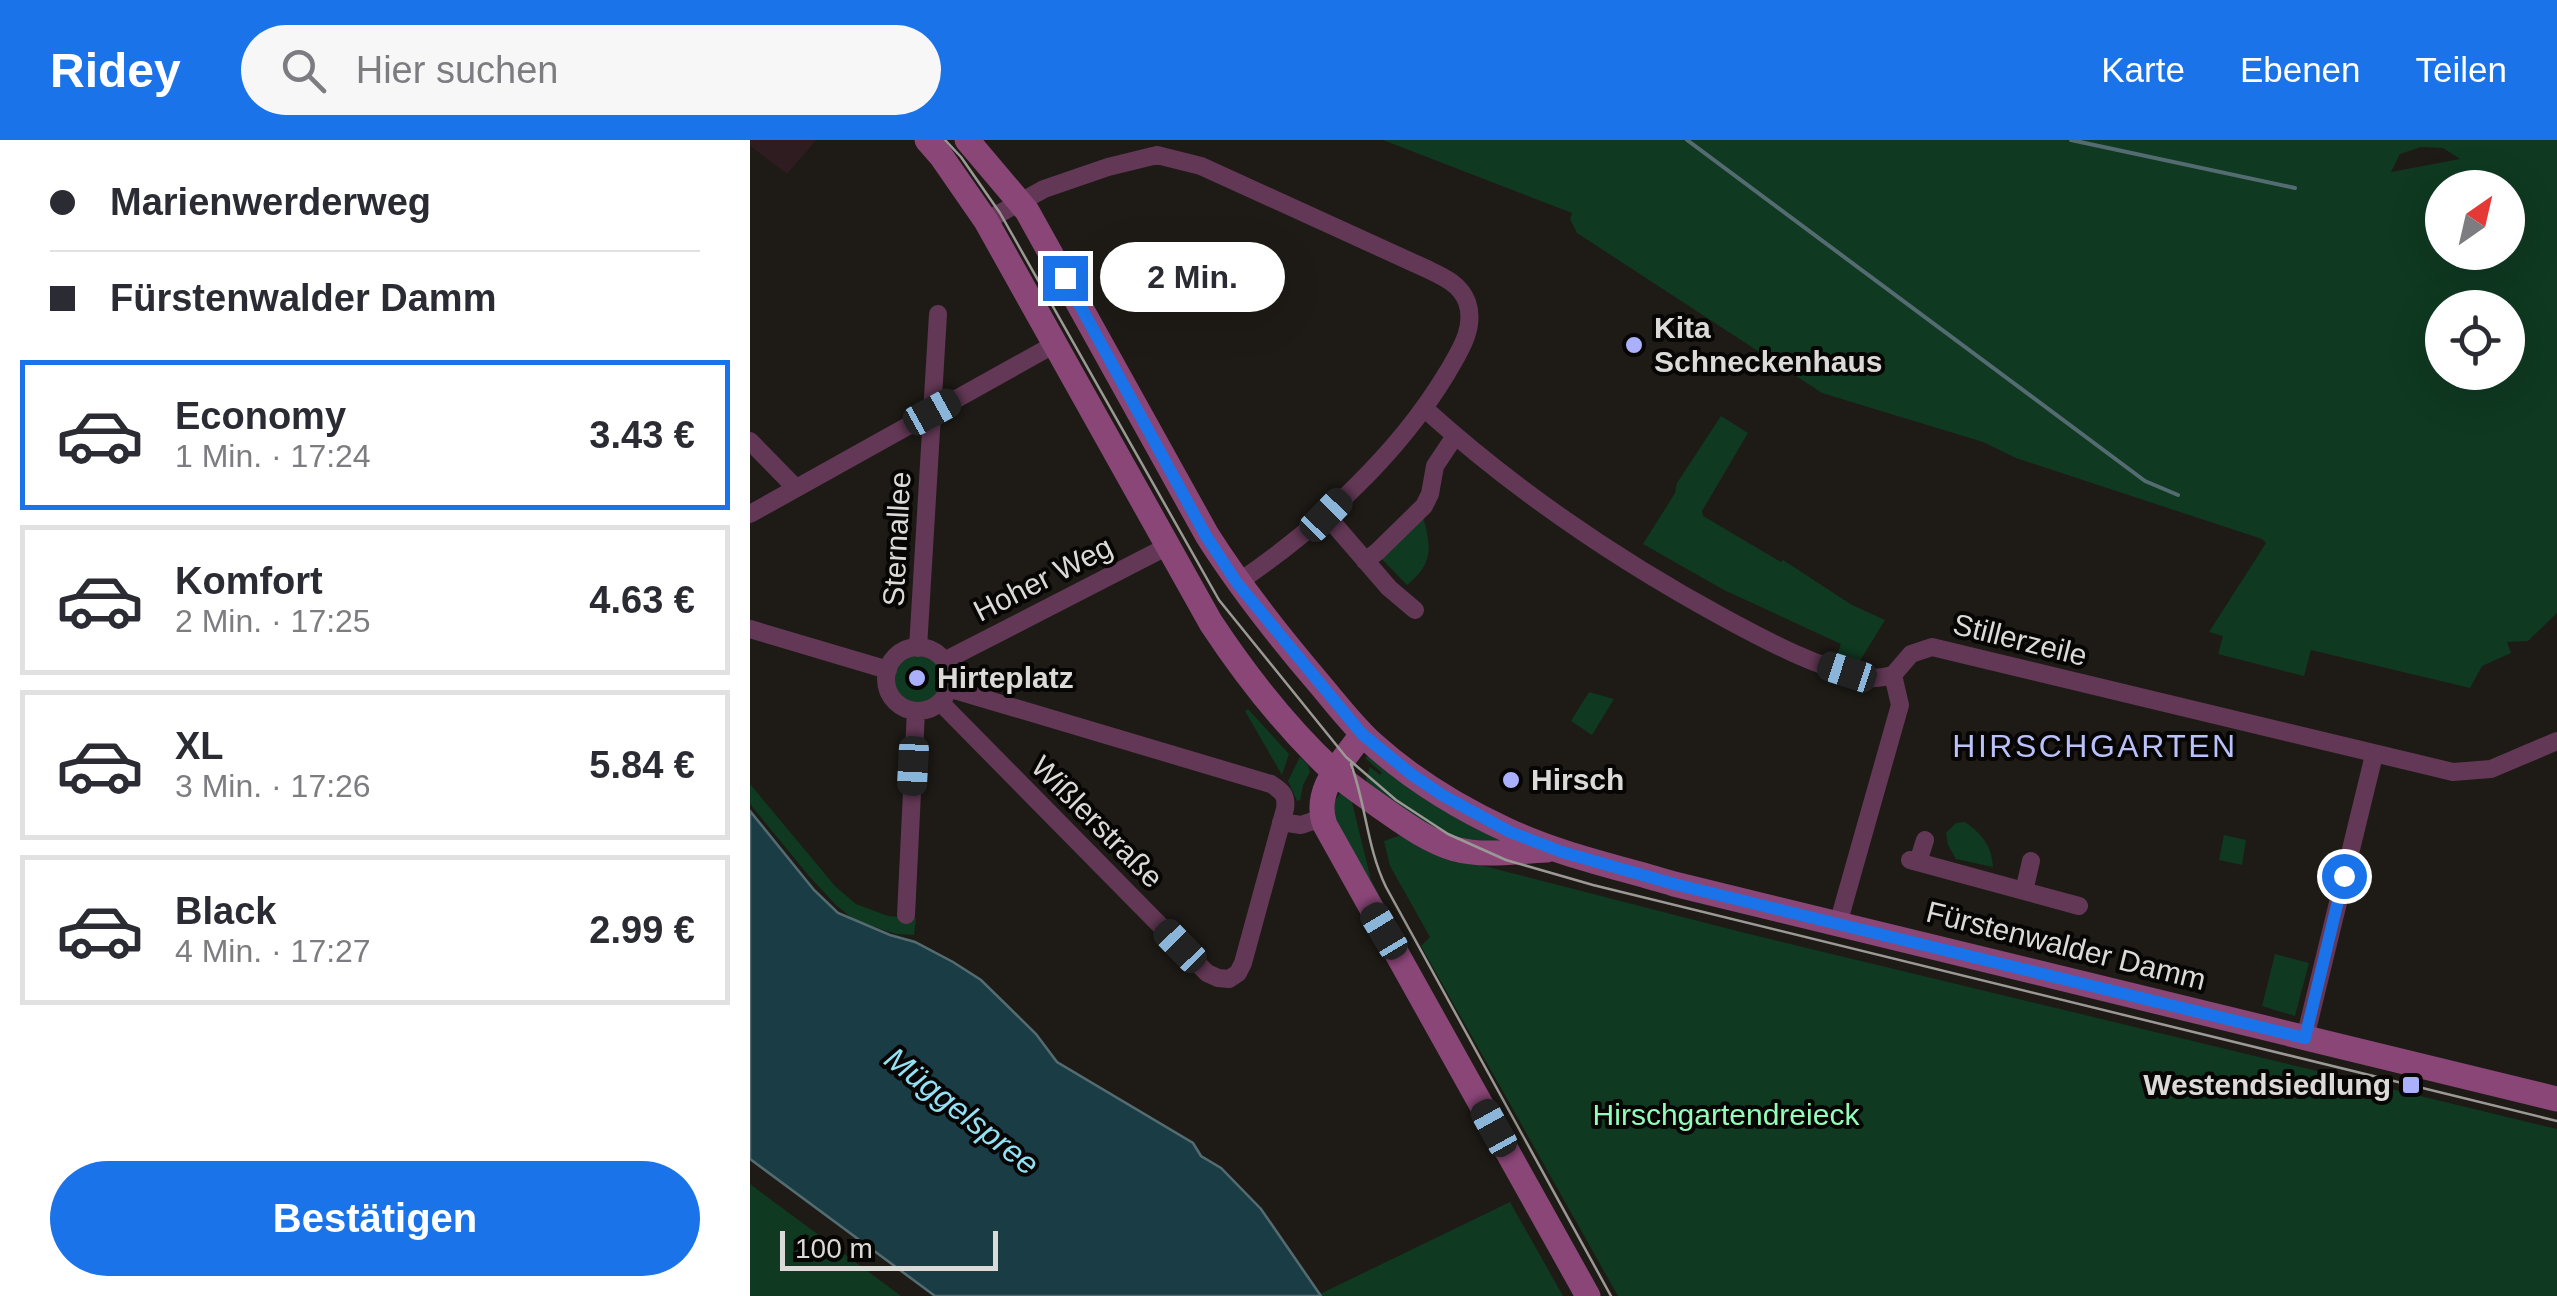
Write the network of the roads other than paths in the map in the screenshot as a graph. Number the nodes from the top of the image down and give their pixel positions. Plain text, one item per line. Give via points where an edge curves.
1 (926, 140) edge
2 (966, 140) edge
3 (1158, 148) edge
4 (1020, 202) junction
5 (986, 221) junction
6 (938, 314) dead end
7 (1055, 344) junction
8 (1425, 410) junction
9 (932, 412) junction
10 (1455, 436) junction
11 (750, 441) edge
12 (794, 489) junction
13 (750, 514) edge
14 (1326, 515) junction
15 (1168, 546) junction
16 (1365, 561) junction
17 (1237, 583) junction
18 (1415, 610) dead end
19 (750, 629) edge
20 (918, 648) junction
21 (944, 661) junction
22 (888, 670) junction
23 (1893, 676) junction
24 (944, 695) junction
25 (916, 711) junction
26 (1362, 734) junction
27 (2555, 748) edge
28 (2374, 755) junction
29 (1334, 773) junction
30 (1322, 818) junction
31 (1280, 822) junction
32 (1925, 840) dead end
33 (1562, 852) junction
34 (2032, 861) dead end
35 (2024, 891) junction
36 (2079, 906) dead end
37 (906, 915) dead end
38 (1838, 924) junction
39 (2305, 1038) junction
40 (2557, 1099) edge
41 (1588, 1296) edge

1 - 5 main road, Fürstenwalder Damm
2 - 4 main road, Fürstenwalder Damm
3 - 4 street
3 - 8 street via 1456,285 1466,301 1468,332
4 - 5 street
4 - 17 main road, Fürstenwalder Damm
5 - 7 main road, Fürstenwalder Damm
6 - 9 street, Sternallee
7 - 9 street
7 - 15 main road, Fürstenwalder Damm
8 - 10 street
8 - 14 street
9 - 12 street
9 - 20 street, Sternallee
10 - 16 street via 1435,466 1424,506
10 - 23 street via 1547,508 1675,591 1827,666 1866,679
11 - 12 street
12 - 13 street
14 - 16 street
14 - 17 street
15 - 21 street, Hoher Weg
15 - 29 main road, Fürstenwalder Damm via 1244,672
16 - 18 street
17 - 26 main road, Fürstenwalder Damm
19 - 22 street
20 - 21 street
20 - 22 street via 896,656
21 - 24 street
22 - 25 street via 892,697
23 - 28 street, Stillerzeile via 1911,654 1932,647
23 - 38 street via 1900,705
24 - 25 street
24 - 31 street, Wißlerstraße via 1261,781 1281,790 1286,801
24 - 31 street, Wißlerstraße via 1218,978 1229,980 1242,964
25 - 37 street
26 - 29 main road
26 - 33 main road, Fürstenwalder Damm via 1442,795
27 - 28 street, Stillerzeile via 2483,771 2453,772
28 - 39 street
29 - 30 main road via 1321,796
29 - 33 main road, Fürstenwalder Damm via 1411,828 1453,848
30 - 31 street
30 - 41 main road
32 - 35 street, Fürstenwalder Damm via 1914,861
33 - 38 main road, Fürstenwalder Damm
34 - 35 street
35 - 36 street, Fürstenwalder Damm
38 - 39 main road, Fürstenwalder Damm
39 - 40 main road, Fürstenwalder Damm

